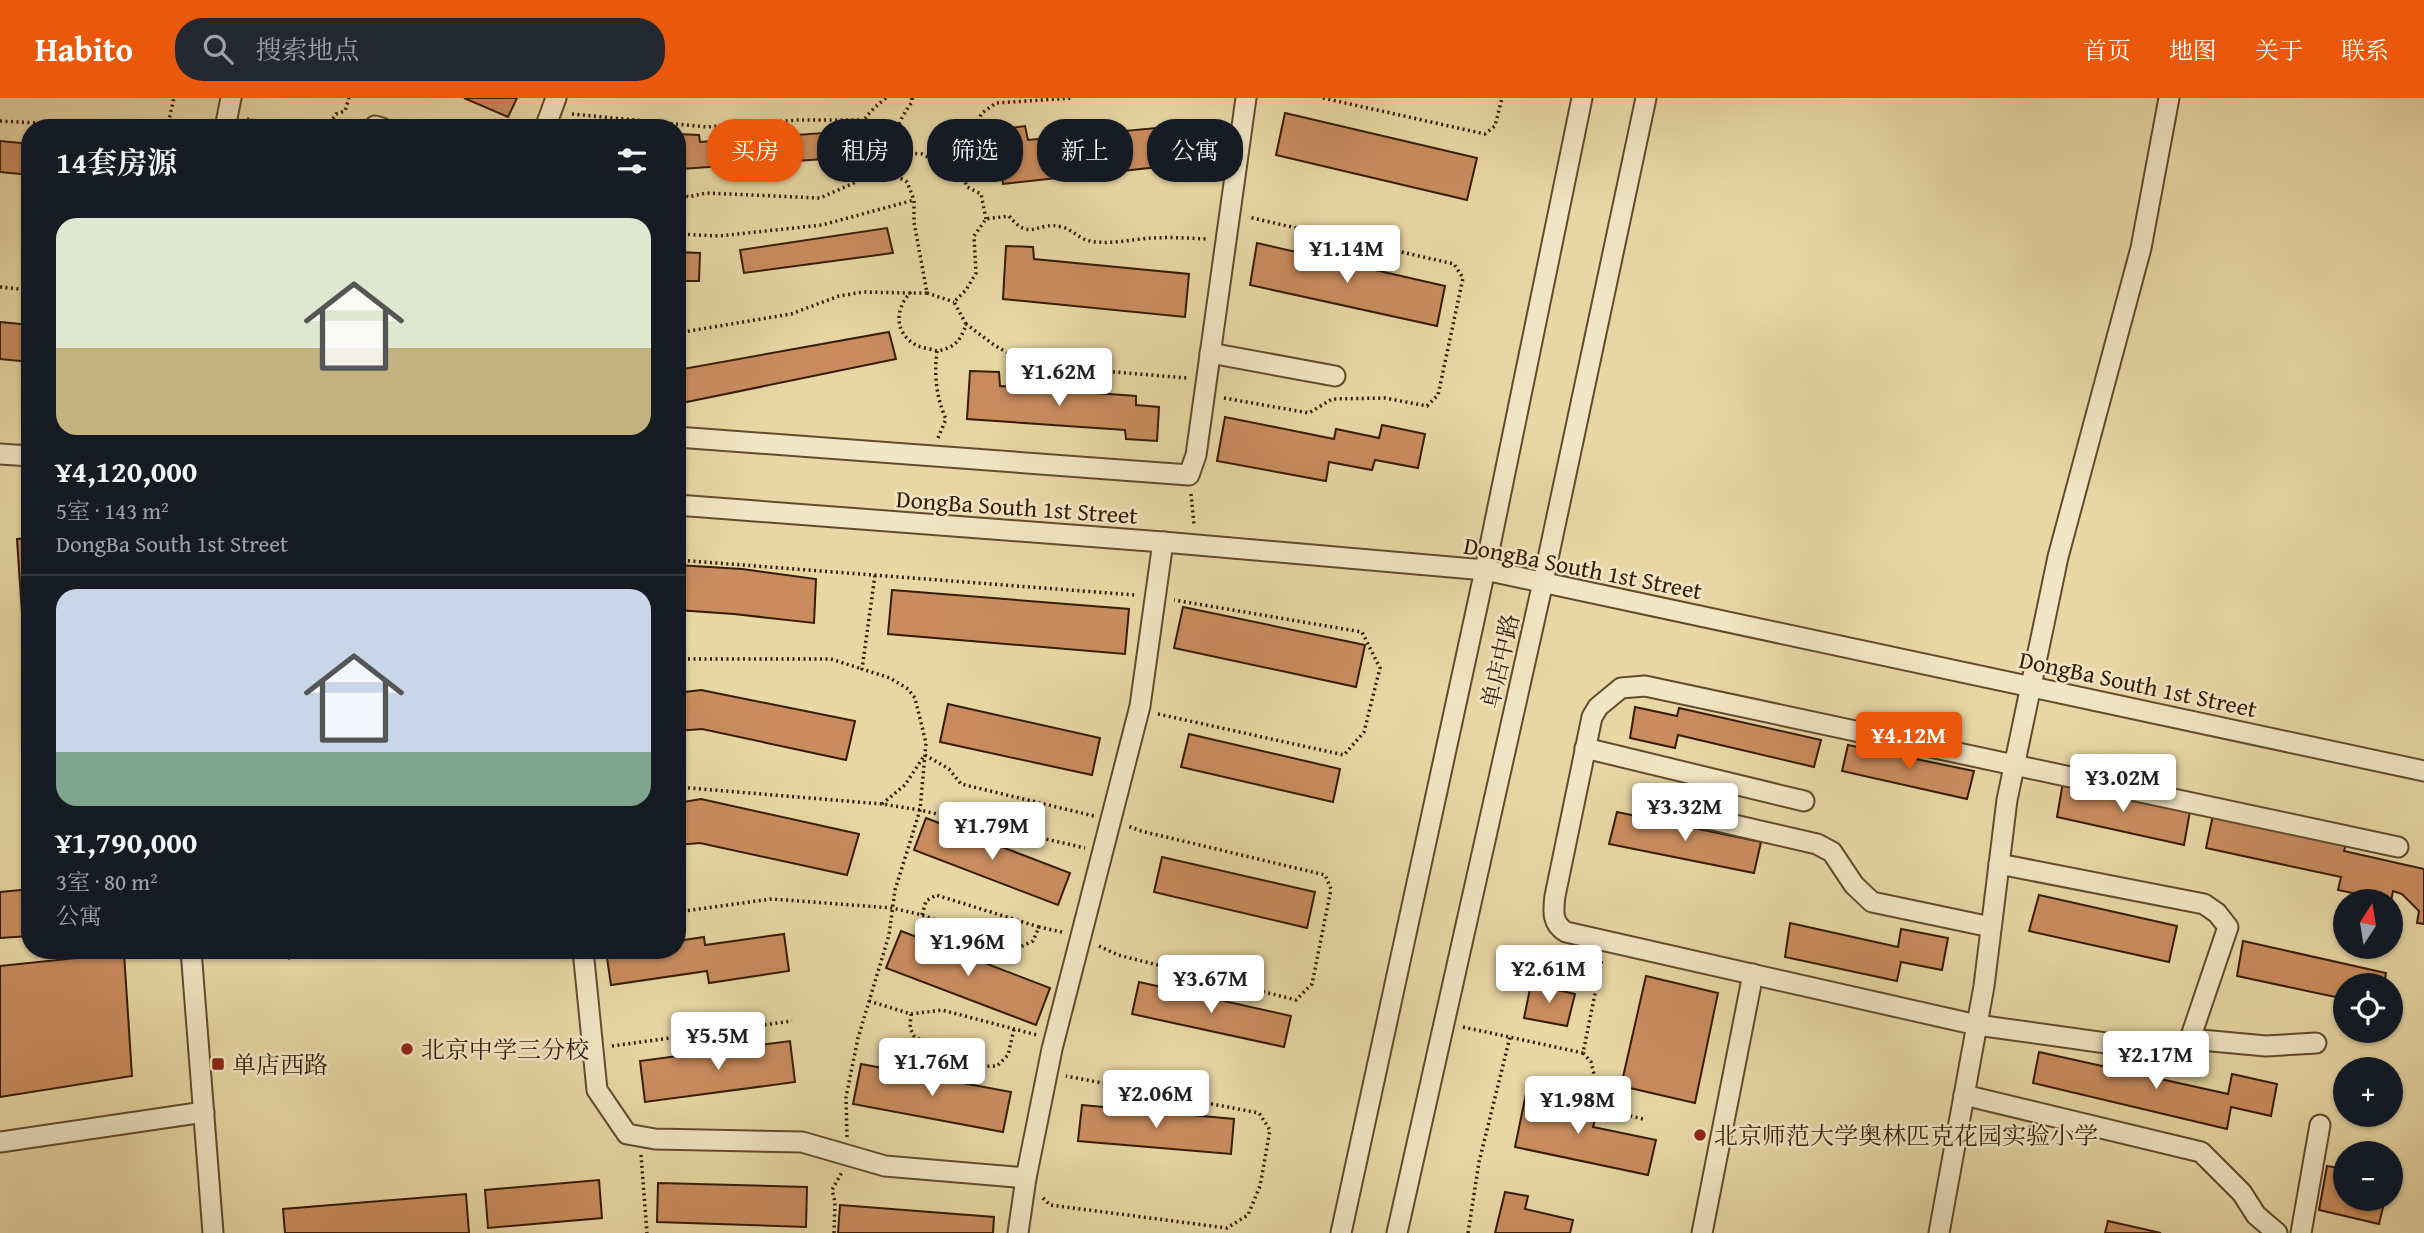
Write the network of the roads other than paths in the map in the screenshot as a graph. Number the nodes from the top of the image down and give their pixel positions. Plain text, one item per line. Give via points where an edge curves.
1 (1246, 98) edge
2 (1581, 98) edge
3 (1646, 98) edge
4 (2169, 98) edge
5 (1210, 353) junction
6 (1335, 376) dead end
7 (686, 438) edge
8 (0, 454) edge
9 (21, 455) edge
10 (686, 506) edge
11 (1163, 542) junction
12 (1485, 570) junction
13 (1542, 582) junction
14 (2031, 687) junction
15 (1585, 748) junction
16 (2014, 765) junction
17 (2424, 771) edge
18 (1804, 801) dead end
19 (1665, 809) dead end
20 (2398, 848) dead end
21 (1999, 864) junction
22 (1991, 928) junction
23 (192, 959) edge
24 (584, 959) edge
25 (1753, 974) junction
26 (1977, 1025) junction
27 (2190, 1039) junction
28 (2316, 1043) dead end
29 (1964, 1095) junction
30 (204, 1112) junction
31 (2320, 1125) dead end
32 (0, 1142) edge
33 (1026, 1178) junction
34 (213, 1233) edge
35 (1018, 1233) edge
36 (1341, 1233) edge
37 (1396, 1233) edge
38 (1702, 1233) edge
39 (1939, 1233) edge
40 (2277, 1233) edge
41 (2301, 1233) edge

1 - 5 street
2 - 12 street, 单店中路
3 - 13 street, 单店中路
4 - 14 street via 2141,248 2058,557
5 - 6 street
5 - 7 street via 1196,455 1189,475
8 - 9 street
10 - 11 street, DongBa South 1st Street
11 - 12 street, DongBa South 1st Street
11 - 33 street via 1140,706 1047,1072
12 - 13 street, DongBa South 1st Street
12 - 36 street, 单店中路
13 - 14 street, DongBa South 1st Street
13 - 37 street, 单店中路
14 - 16 street
14 - 17 street, DongBa South 1st Street
15 - 16 street via 1598,707 1621,688 1645,686
15 - 18 street
15 - 25 street via 1555,896 1558,928
16 - 20 street
16 - 21 street
19 - 22 street via 1817,844 1832,852 1872,902
21 - 22 street
21 - 27 street via 2204,904 2217,913 2228,927
22 - 26 street
23 - 30 street
24 - 33 street via 597,1090 626,1134 655,1139 802,1142 885,1166
25 - 26 street
25 - 38 street
26 - 27 street via 2156,1050
26 - 29 street
27 - 28 street via 2266,1046
29 - 39 street
29 - 40 street via 2201,1152 2242,1193 2256,1216
30 - 32 street
30 - 34 street
31 - 41 street
33 - 35 street

